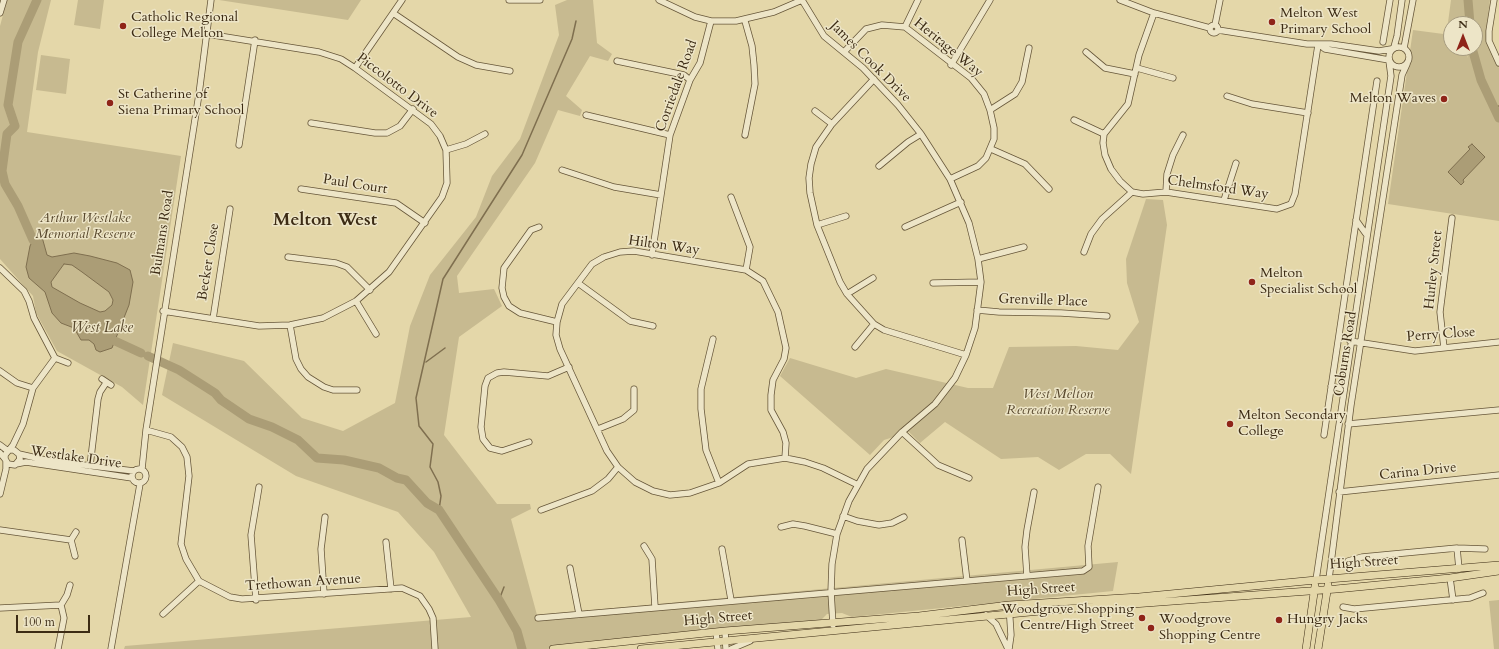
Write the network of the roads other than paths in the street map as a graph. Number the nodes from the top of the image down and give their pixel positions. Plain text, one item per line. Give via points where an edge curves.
1 (4, 0) edge
2 (212, 0) edge
3 (402, 0) edge
4 (509, 0) edge
5 (540, 0) edge
6 (659, 0) edge
7 (802, 0) edge
8 (918, 0) edge
9 (990, 0) edge
10 (1120, 0) edge
11 (1220, 0) edge
12 (1390, 0) edge
13 (1402, 0) edge
14 (1413, 0) edge
15 (1494, 0) edge
16 (0, 10) edge
17 (1496, 11) edge
18 (393, 13) junction
19 (1154, 13) junction
20 (711, 21) junction
21 (745, 21) junction
22 (905, 27) junction
23 (1214, 28) junction
24 (206, 34) junction
25 (255, 40) junction
26 (1383, 42) dead end
27 (1319, 45) junction
28 (1029, 48) dead end
29 (1393, 48) junction
30 (1404, 48) junction
31 (844, 52) junction
32 (1086, 52) dead end
33 (617, 61) dead end
34 (1389, 61) junction
35 (1499, 62) edge
36 (952, 64) junction
37 (1407, 64) junction
38 (356, 68) junction
39 (1136, 71) junction
40 (510, 72) dead end
41 (1173, 78) dead end
42 (690, 80) junction
43 (874, 80) junction
44 (1377, 81) dead end
45 (1227, 96) dead end
46 (413, 109) junction
47 (990, 110) junction
48 (816, 111) dead end
49 (1308, 113) junction
50 (586, 116) dead end
51 (1074, 120) dead end
52 (311, 123) dead end
53 (832, 124) junction
54 (485, 134) dead end
55 (921, 134) junction
56 (1104, 134) junction
57 (670, 135) junction
58 (745, 135) dead end
59 (1183, 135) dead end
60 (239, 145) dead end
61 (991, 149) junction
62 (446, 150) junction
63 (1236, 163) dead end
64 (879, 166) dead end
65 (562, 170) dead end
66 (950, 179) junction
67 (1373, 186) junction
68 (301, 188) dead end
69 (1385, 188) junction
70 (1049, 189) dead end
71 (1132, 192) junction
72 (1166, 192) junction
73 (661, 195) junction
74 (731, 197) dead end
75 (1224, 200) junction
76 (961, 202) junction
77 (230, 209) dead end
78 (846, 216) dead end
79 (1452, 218) dead end
80 (1356, 220) junction
81 (424, 223) junction
82 (817, 226) junction
83 (539, 227) dead end
84 (906, 227) dead end
85 (1366, 234) junction
86 (1024, 247) dead end
87 (1364, 249) junction
88 (1084, 252) dead end
89 (652, 255) junction
90 (288, 257) dead end
91 (978, 259) junction
92 (1350, 260) junction
93 (0, 268) edge
94 (746, 270) junction
95 (873, 278) dead end
96 (981, 282) junction
97 (578, 283) junction
98 (933, 284) dead end
99 (370, 290) junction
100 (847, 294) junction
101 (356, 301) junction
102 (978, 310) junction
103 (163, 311) junction
104 (1107, 316) dead end
105 (213, 319) junction
106 (557, 322) junction
107 (874, 324) junction
108 (290, 325) junction
109 (653, 326) dead end
110 (376, 334) dead end
111 (713, 339) dead end
112 (1350, 341) junction
113 (1499, 342) edge
114 (1361, 343) junction
115 (855, 347) dead end
116 (1444, 348) junction
117 (966, 355) junction
118 (55, 358) junction
119 (68, 363) dead end
120 (569, 367) junction
121 (0, 371) edge
122 (106, 382) dead end
123 (1331, 386) junction
124 (34, 388) junction
125 (634, 389) dead end
126 (1343, 389) junction
127 (357, 390) dead end
128 (1499, 410) edge
129 (1348, 424) junction
130 (598, 429) junction
131 (146, 430) junction
132 (19, 431) junction
133 (902, 432) junction
134 (1324, 435) dead end
135 (529, 442) dead end
136 (0, 445) edge
137 (9, 451) junction
138 (0, 453) edge
139 (18, 453) junction
140 (785, 458) junction
141 (6, 460) junction
142 (16, 464) junction
143 (90, 466) junction
144 (618, 467) junction
145 (142, 469) junction
146 (134, 471) junction
147 (1499, 475) edge
148 (132, 478) junction
149 (969, 478) dead end
150 (4, 480) junction
151 (719, 483) junction
152 (140, 484) junction
153 (858, 485) junction
154 (259, 487) dead end
155 (1098, 487) dead end
156 (1034, 492) dead end
157 (1339, 492) junction
158 (0, 494) edge
159 (541, 510) dead end
160 (843, 516) junction
161 (325, 517) dead end
162 (904, 517) dead end
163 (781, 527) dead end
164 (0, 530) edge
165 (76, 532) dead end
166 (837, 534) junction
167 (71, 540) junction
168 (962, 540) dead end
169 (386, 542) dead end
170 (644, 546) dead end
171 (1457, 548) junction
172 (722, 549) dead end
173 (1485, 549) dead end
174 (75, 556) dead end
175 (1348, 560) dead end
176 (570, 568) dead end
177 (1498, 568) edge
178 (1450, 570) junction
179 (1460, 573) junction
180 (1027, 576) junction
181 (1450, 578) junction
182 (1329, 579) junction
183 (1316, 580) junction
184 (199, 581) junction
185 (967, 581) junction
186 (70, 585) dead end
187 (391, 589) junction
188 (1327, 589) junction
189 (1314, 590) junction
190 (831, 592) junction
191 (1483, 593) dead end
192 (324, 594) junction
193 (256, 600) junction
194 (731, 600) junction
195 (1453, 600) junction
196 (1009, 604) junction
197 (61, 605) junction
198 (655, 607) junction
199 (1344, 607) dead end
200 (0, 608) edge
201 (162, 614) dead end
202 (579, 614) junction
203 (1009, 614) junction
204 (986, 615) junction
205 (538, 618) dead end
206 (833, 628) junction
207 (725, 631) junction
208 (716, 632) junction
209 (756, 638) junction
210 (726, 645) edge
211 (708, 646) edge
212 (717, 646) edge
213 (436, 648) edge
214 (58, 649) edge
215 (113, 649) edge
216 (553, 649) edge
217 (641, 649) edge
218 (731, 649) edge
219 (1009, 649) edge
220 (1306, 649) edge
221 (1318, 649) edge

1 - 16 street
2 - 24 street, Bulmans Road
3 - 18 street
4 - 5 street
6 - 20 street
7 - 21 street
7 - 31 street, James Cook Drive via 824,36
8 - 22 street
9 - 36 street
10 - 19 street
11 - 23 street
12 - 26 street
13 - 29 street
14 - 30 street
15 - 17 street
17 - 35 street via 1488,31 1489,41
18 - 38 street
18 - 40 street via 458,57 476,65
19 - 23 street
19 - 39 street
20 - 21 street
20 - 42 street, Corriedale Road via 700,63
21 - 58 street via 754,65 754,84
22 - 31 street, Heritage Way via 882,25 866,30
22 - 36 street, Heritage Way
23 - 27 street
24 - 25 street, Piccolotto Drive
24 - 103 street, Bulmans Road via 199,94
25 - 38 street, Piccolotto Drive via 319,52 341,59
25 - 60 street
27 - 29 street via 1331,44 1379,51
27 - 34 street via 1325,49
27 - 49 street, Chelmsford Way
28 - 47 street via 1022,82 1015,94
29 - 30 street
29 - 34 street via 1388,54
30 - 37 street via 1409,53
31 - 43 street, James Cook Drive
32 - 39 street via 1105,68
33 - 42 street via 684,76
34 - 37 street via 1397,67
34 - 67 street, Coburns Road via 1391,76
36 - 47 street, Heritage Way via 971,78 984,94
37 - 69 street, Coburns Road via 1402,75
38 - 46 street, Piccolotto Drive
39 - 41 street
39 - 56 street via 1128,104
42 - 57 street, Corriedale Road
43 - 53 street
43 - 55 street, James Cook Drive
44 - 80 street, Coburns Road
45 - 49 street via 1252,104
46 - 52 street via 400,126 387,133
46 - 62 street, Piccolotto Drive via 431,124
47 - 61 street, Heritage Way via 994,128
48 - 53 street
49 - 75 street, Chelmsford Way via 1295,194 1291,204 1277,208
50 - 57 street
51 - 56 street
53 - 82 street via 816,147 811,164 810,193
54 - 62 street via 466,144
55 - 64 street
55 - 66 street, James Cook Drive
56 - 71 street via 1102,144 1111,169 1120,182
57 - 73 street, Corriedale Road
59 - 72 street via 1167,174
61 - 66 street, Heritage Way via 978,166
61 - 70 street via 1025,164
62 - 81 street, Piccolotto Drive via 447,184 442,197
63 - 75 street
65 - 73 street via 614,187
66 - 76 street, James Cook Drive
67 - 69 street
67 - 85 street, Coburns Road
68 - 81 street, Paul Court via 396,203
69 - 114 street, Coburns Road
71 - 72 street, Chelmsford Way
71 - 88 street via 1102,219 1091,234
72 - 75 street, Chelmsford Way
73 - 89 street, Corriedale Road
74 - 94 street via 750,246
76 - 84 street
76 - 91 street, James Cook Drive
77 - 105 street, Becker Close
78 - 82 street
79 - 116 street, Hurley Street via 1440,312
80 - 85 street
80 - 92 street, Coburns Road
81 - 99 street, Piccolotto Drive via 389,272
82 - 100 street
83 - 106 street via 531,230 504,268 502,288 509,306 520,313
85 - 87 street, Coburns Road
86 - 91 street
87 - 92 street
87 - 112 street, Coburns Road
89 - 94 street, Hilton Way
89 - 97 street, Hilton Way via 634,251 604,257 592,264
90 - 99 street via 348,267
91 - 96 street, James Cook Drive
92 - 123 street, Coburns Road
93 - 118 street via 24,291 34,318
94 - 140 street, Hilton Way via 763,281 778,312 786,348 784,359 773,380 771,395 771,410 785,437
95 - 100 street
96 - 98 street
96 - 102 street, James Cook Drive
97 - 106 street, Hilton Way via 562,304
97 - 109 street via 630,321
99 - 101 street, Piccolotto Drive
100 - 107 street
101 - 108 street, Piccolotto Drive via 323,318
101 - 110 street
102 - 104 street, Grenville Place
102 - 117 street, James Cook Drive
103 - 105 street, Piccolotto Drive
103 - 131 street, Bulmans Road
105 - 108 street, Piccolotto Drive via 259,326
106 - 120 street, Hilton Way via 556,335
107 - 115 street
107 - 117 street via 884,330
108 - 127 street via 296,358 308,377 333,390
111 - 151 street via 701,390 701,409 706,450
112 - 114 street, Perry Close
112 - 126 street, Coburns Road
113 - 116 street, Perry Close
114 - 116 street, Perry Close via 1407,350
114 - 129 street, Coburns Road
117 - 133 street, James Cook Drive via 955,378 935,404
118 - 119 street
118 - 124 street
120 - 130 street, Hilton Way
120 - 135 street via 548,376 504,372 488,378 481,427 483,439 490,448 502,451
121 - 124 street via 17,383
122 - 143 street via 98,399
123 - 126 street, Coburns Road
123 - 134 street, Coburns Road
124 - 132 street
125 - 130 street via 634,410 623,419
126 - 183 street, Coburns Road
128 - 129 street
129 - 157 street, Coburns Road
130 - 144 street, Hilton Way
131 - 145 street, Bulmans Road
131 - 184 street via 171,438 182,447 187,456 189,476 181,544 186,559
132 - 137 street
132 - 139 street
133 - 149 street via 938,465
133 - 153 street, James Cook Drive via 867,468
136 - 137 street
137 - 139 street
137 - 141 street via 5,455
138 - 141 street
139 - 142 street via 20,459
139 - 143 street, Westlake Drive via 50,461
140 - 151 street, Hilton Way via 748,464
140 - 153 street, Hilton Way via 823,468
141 - 142 street via 10,465
141 - 150 street
142 - 148 street, Westlake Drive via 39,464
142 - 150 street
143 - 146 street, Westlake Drive
144 - 151 street, Hilton Way via 635,482 653,491 670,495 690,493
144 - 159 street via 608,479 592,491
145 - 146 street
145 - 152 street via 147,478
146 - 148 street
147 - 157 street, Carina Drive
148 - 152 street
150 - 158 street
152 - 215 street
153 - 160 street, James Cook Drive
154 - 193 street via 251,535
155 - 180 street, High Street via 1088,546 1089,568 1083,571
156 - 180 street via 1026,535
157 - 182 street, Coburns Road
160 - 162 street via 879,525 892,523
160 - 166 street, James Cook Drive
161 - 192 street via 321,549
163 - 166 street via 793,524
164 - 167 street
165 - 167 street
166 - 190 street, James Cook Drive
167 - 174 street
168 - 185 street
169 - 187 street
170 - 198 street via 652,560
171 - 173 street, High Street
171 - 175 street, High Street
171 - 179 street
172 - 194 street
176 - 202 street
177 - 179 main road, High Street
178 - 179 main road, High Street
178 - 181 main road
178 - 182 main road, High Street
179 - 181 main road, High Street
180 - 185 street, High Street
181 - 188 main road, High Street
181 - 195 street
182 - 183 main road, High Street
182 - 188 main road, Coburns Road
183 - 189 main road, Coburns Road
183 - 196 main road, High Street via 1162,595
184 - 193 street, Trethowan Avenue via 230,597
184 - 201 street
185 - 190 street, High Street
186 - 197 street
187 - 192 street, Trethowan Avenue
187 - 213 street, Trethowan Avenue via 402,588 413,592 425,602 433,618
188 - 189 main road, High Street
188 - 221 main road, Coburns Road
189 - 203 main road, High Street
189 - 220 main road, Coburns Road
190 - 194 street, High Street
190 - 206 street, James Cook Drive
191 - 195 street via 1475,597
192 - 193 street, Trethowan Avenue
194 - 198 street, High Street
195 - 199 street via 1354,609
196 - 203 street
196 - 206 main road, High Street
197 - 200 street
197 - 214 street via 64,618
198 - 202 street, High Street
202 - 205 street, High Street
203 - 204 main road, High Street
203 - 219 street
204 - 206 main road, High Street
204 - 219 street via 996,624
206 - 207 main road, High Street
206 - 209 main road, High Street
207 - 208 main road, High Street
207 - 210 street
208 - 212 street
208 - 216 main road, High Street
209 - 210 main road, High Street
209 - 218 street
210 - 212 main road, High Street
211 - 212 main road, High Street
211 - 217 main road, High Street

